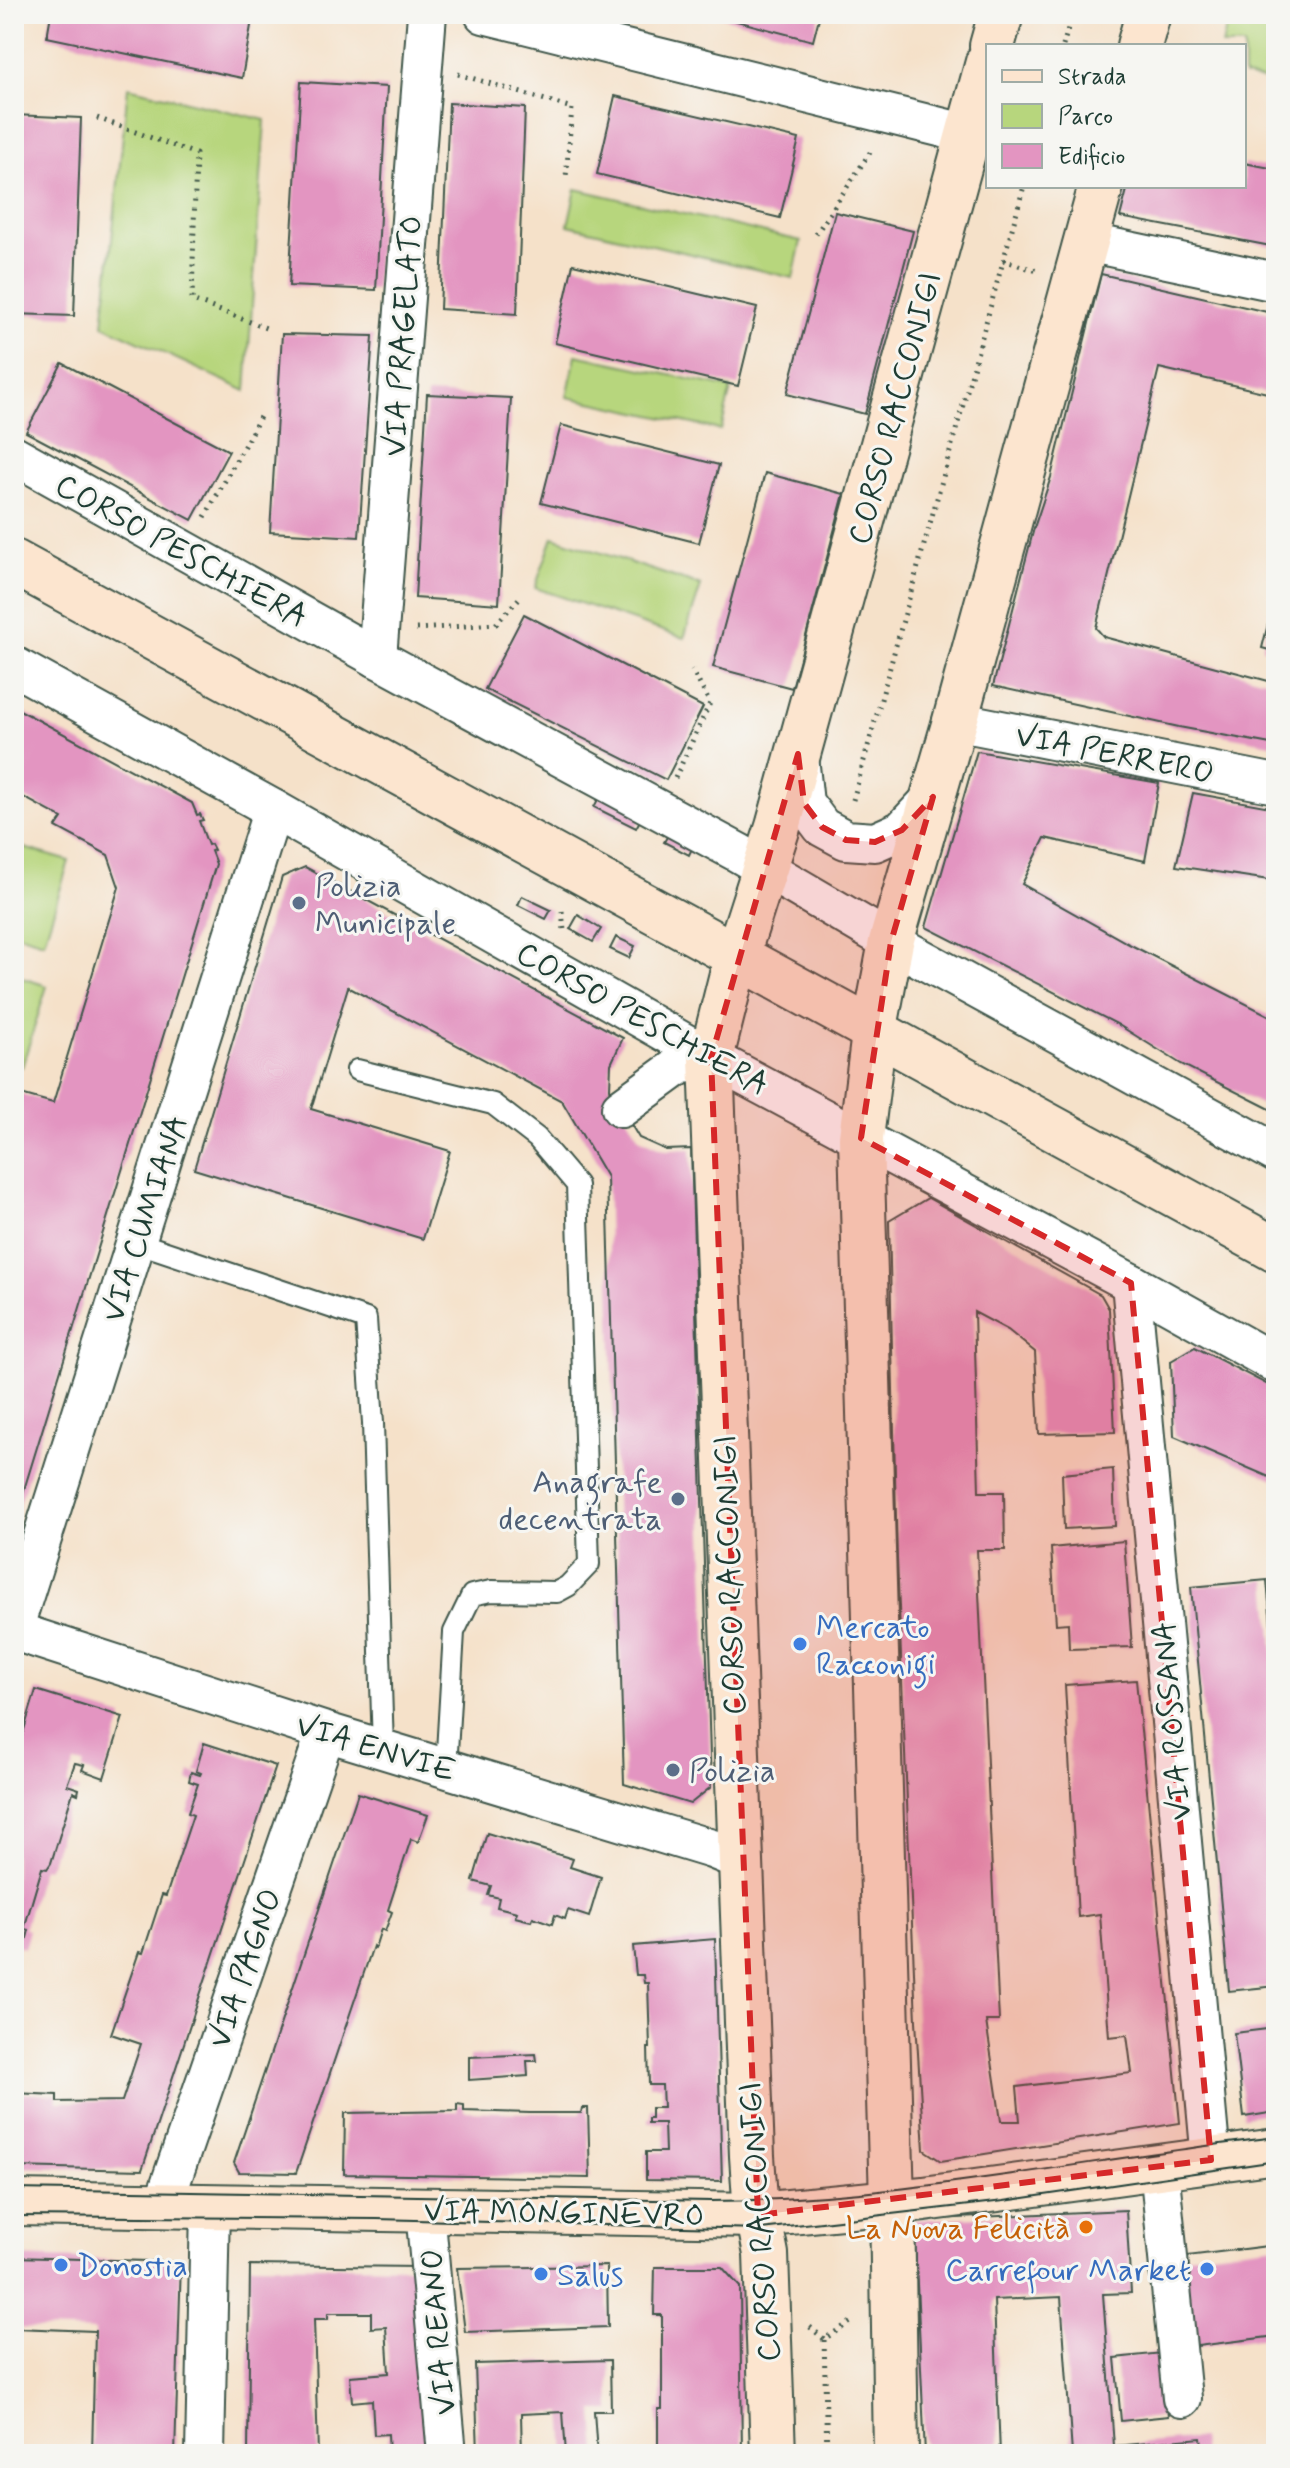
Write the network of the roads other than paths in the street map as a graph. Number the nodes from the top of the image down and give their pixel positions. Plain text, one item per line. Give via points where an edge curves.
1 (427, 14) edge
2 (484, 14) edge
3 (1001, 14) edge
4 (1148, 14) edge
5 (993, 44) edge
6 (1140, 44) edge
7 (986, 69) edge
8 (968, 134) junction
9 (1100, 188) edge
10 (1086, 242) junction
11 (1276, 282) edge
12 (14, 455) edge
13 (14, 562) edge
14 (377, 658) junction
15 (14, 666) edge
16 (955, 721) junction
17 (798, 754) junction
18 (1276, 784) edge
19 (933, 797) junction
20 (273, 809) junction
21 (765, 868) junction
22 (891, 942) junction
23 (736, 958) junction
24 (874, 1033) junction
25 (711, 1058) junction
26 (357, 1070) dead end
27 (621, 1108) dead end
28 (861, 1138) junction
29 (1276, 1153) edge
30 (136, 1242) junction
31 (1276, 1250) edge
32 (1131, 1283) junction
33 (1276, 1364) edge
34 (14, 1629) edge
35 (326, 1732) junction
36 (383, 1749) junction
37 (446, 1769) junction
38 (739, 1860) junction
39 (1276, 2151) edge
40 (1211, 2160) junction
41 (1159, 2167) junction
42 (892, 2201) junction
43 (14, 2203) edge
44 (163, 2205) junction
45 (210, 2206) junction
46 (425, 2210) junction
47 (758, 2215) junction
48 (1182, 2398) dead end
49 (205, 2454) edge
50 (447, 2454) edge
51 (773, 2454) edge
52 (896, 2454) edge

1 - 14 street, VIA PRAGELATO
2 - 8 street
3 - 5 street
4 - 6 street
7 - 8 street, CORSO RACCONIGI
8 - 17 street, CORSO RACCONIGI
9 - 10 street, CORSO RACCONIGI
10 - 11 street
10 - 16 street, CORSO RACCONIGI
12 - 14 street, CORSO PESCHIERA
13 - 23 street
14 - 21 street, CORSO PESCHIERA
15 - 20 street, CORSO PESCHIERA
16 - 18 street, VIA PERRERO
16 - 19 street, CORSO RACCONIGI
17 - 19 street, CORSO RACCONIGI via 804,803 822,827 846,840 875,842 902,830
17 - 21 street, CORSO RACCONIGI
19 - 22 street, CORSO RACCONIGI
20 - 25 street, CORSO PESCHIERA
20 - 30 street, VIA CUMIANA
21 - 22 street, CORSO PESCHIERA
21 - 23 street, CORSO RACCONIGI
22 - 24 street, CORSO RACCONIGI
22 - 29 street, CORSO PESCHIERA
23 - 24 street
23 - 25 street, CORSO RACCONIGI
24 - 28 street, CORSO RACCONIGI
24 - 31 street
25 - 27 street via 680,1065
25 - 28 street, CORSO PESCHIERA
25 - 38 street, CORSO RACCONIGI
26 - 37 lane via 493,1104 537,1138 577,1185 589,1564 557,1592 472,1595 454,1632
28 - 32 street, CORSO PESCHIERA
28 - 42 street, CORSO RACCONIGI
30 - 34 street, VIA CUMIANA
30 - 36 lane via 366,1319
32 - 33 street, CORSO PESCHIERA
32 - 40 street, VIA ROSSANA
34 - 35 street, VIA ENVIE
35 - 36 street, VIA ENVIE
35 - 44 street, VIA PAGNO
36 - 37 street, VIA ENVIE
37 - 38 street, VIA ENVIE
38 - 47 street, CORSO RACCONIGI
39 - 40 street, VIA MONGINEVRO
40 - 41 street, VIA MONGINEVRO
41 - 42 street, VIA MONGINEVRO
41 - 48 street
42 - 47 street, VIA MONGINEVRO
42 - 52 street, CORSO RACCONIGI
43 - 44 street, VIA MONGINEVRO
44 - 45 street, VIA MONGINEVRO
45 - 46 street, VIA MONGINEVRO
45 - 49 street
46 - 47 street, VIA MONGINEVRO
46 - 50 street, VIA REANO
47 - 51 street, CORSO RACCONIGI via 766,2254

